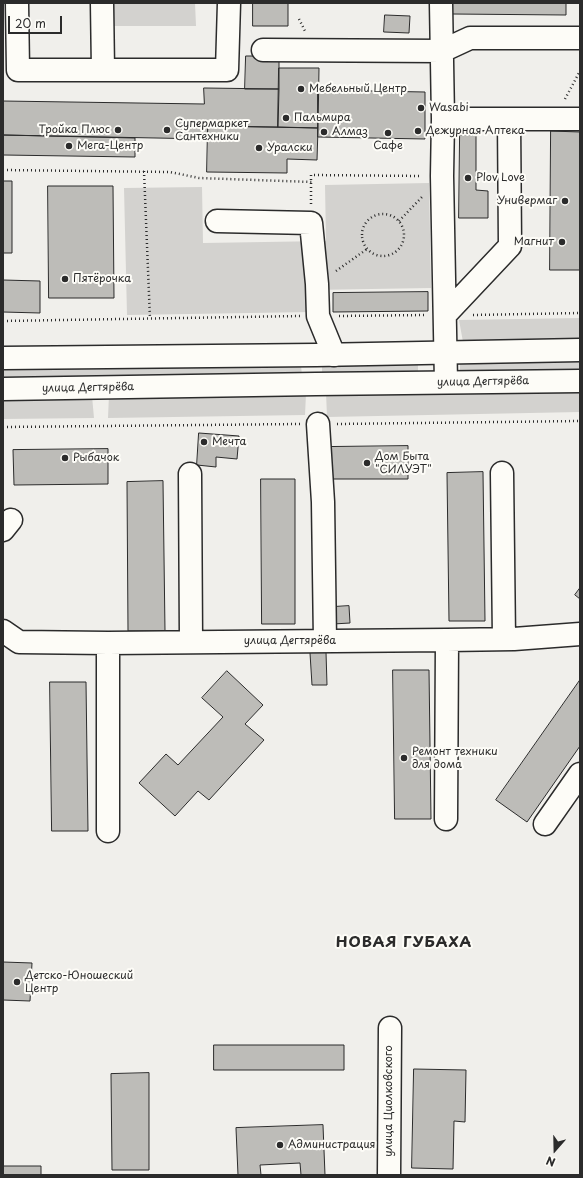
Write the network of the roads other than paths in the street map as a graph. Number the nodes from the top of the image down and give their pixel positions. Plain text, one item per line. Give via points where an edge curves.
1 (16, 3) edge
2 (102, 3) edge
3 (230, 3) edge
4 (441, 3) edge
5 (580, 38) edge
6 (263, 50) dead end
7 (442, 51) junction
8 (103, 70) junction
9 (580, 118) edge
10 (443, 119) junction
11 (509, 119) junction
12 (217, 221) dead end
13 (445, 315) junction
14 (580, 350) edge
15 (445, 352) junction
16 (334, 355) junction
17 (3, 358) edge
18 (580, 381) edge
19 (446, 382) junction
20 (3, 389) edge
21 (318, 424) road end
22 (190, 474) dead end
23 (502, 474) dead end
24 (3, 631) edge
25 (580, 634) edge
26 (504, 639) junction
27 (447, 640) junction
28 (192, 641) junction
29 (325, 641) junction
30 (108, 642) junction
31 (580, 774) edge
32 (446, 819) dead end
33 (545, 824) dead end
34 (108, 831) dead end
35 (390, 1028) dead end
36 (389, 1175) edge

1 - 8 main road via 18,70
2 - 8 main road
3 - 8 main road via 227,70
4 - 7 main road
5 - 7 main road via 470,38
6 - 7 main road
7 - 10 main road
9 - 11 main road
10 - 11 main road
10 - 13 main road
11 - 13 main road via 510,246
12 - 16 main road via 311,223 318,316
13 - 15 main road
14 - 15 main road
15 - 16 main road
15 - 19 main road
16 - 17 main road
18 - 19 main road, улица Дегтярёва
19 - 20 main road, улица Дегтярёва
21 - 29 main road
22 - 28 main road
23 - 26 main road
24 - 30 main road, улица Дегтярёва via 19,642
25 - 26 main road, улица Дегтярёва
26 - 27 main road, улица Дегтярёва
27 - 29 main road, улица Дегтярёва
27 - 32 main road
28 - 29 main road, улица Дегтярёва
28 - 30 main road, улица Дегтярёва
30 - 34 main road
31 - 33 main road
35 - 36 main road, улица Циолковского

